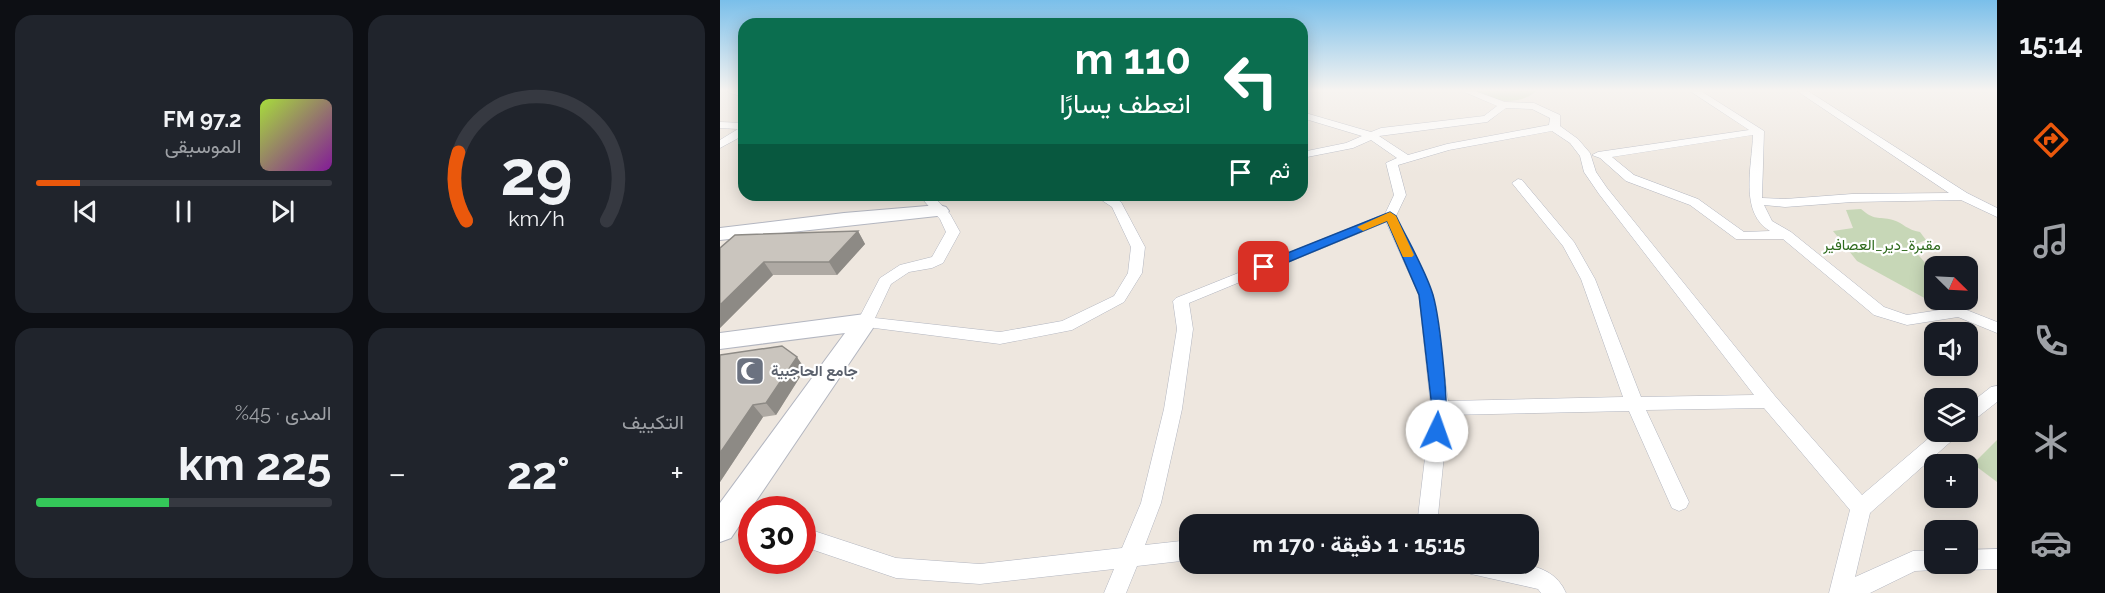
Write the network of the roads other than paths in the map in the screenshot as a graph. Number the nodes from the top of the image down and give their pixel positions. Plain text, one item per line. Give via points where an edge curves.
1 (1312, 119) edge
2 (1487, 119) edge
3 (1556, 119) edge
4 (1740, 119) edge
5 (1844, 119) edge
6 (720, 125) edge
7 (738, 126) edge
8 (1554, 127) junction
9 (1759, 130) junction
10 (1371, 135) junction
11 (738, 137) edge
12 (720, 146) edge
13 (1308, 154) edge
14 (1586, 155) junction
15 (1604, 156) junction
16 (1406, 159) junction
17 (1518, 183) dead end
18 (1963, 196) junction
19 (1114, 201) edge
20 (1756, 201) junction
21 (930, 202) edge
22 (862, 212) junction
23 (1997, 213) edge
24 (1390, 216) junction
25 (720, 224) edge
26 (1786, 235) junction
27 (728, 239) edge
28 (865, 322) junction
29 (1997, 328) edge
30 (720, 341) edge
31 (1997, 392) edge
32 (1769, 401) junction
33 (1634, 403) junction
34 (1440, 408) junction
35 (1978, 408) edge
36 (1937, 442) edge
37 (1679, 502) dead end
38 (1861, 508) junction
39 (1427, 514) edge
40 (734, 520) edge
41 (816, 541) edge
42 (1179, 551) edge
43 (1132, 555) junction
44 (1997, 559) edge
45 (1924, 560) edge
46 (1978, 560) edge
47 (1517, 574) edge
48 (1115, 593) edge
49 (1555, 593) edge
50 (1840, 593) edge
51 (1846, 593) edge

1 - 10 street
2 - 10 street
3 - 8 street
4 - 9 street
5 - 18 street
6 - 7 street
8 - 14 street
8 - 16 street via 1447,147
9 - 15 street
9 - 20 street
10 - 13 street via 1348,146
10 - 16 street
11 - 12 street
14 - 15 street
14 - 32 street via 1590,172 1603,190
15 - 26 street via 1630,178 1694,202 1741,236
16 - 24 street via 1392,163 1400,195
17 - 33 street via 1569,245 1588,279
18 - 20 street
18 - 23 street
19 - 28 street via 1138,247 1135,273 1119,299 1066,326 1000,338
20 - 26 street via 1766,223
21 - 22 street
21 - 28 street via 951,221 953,232 938,260 905,268 885,281
22 - 25 street
22 - 27 street via 753,230
24 - 34 street via 1426,295
24 - 43 street via 1180,301 1185,330 1173,409 1151,503
26 - 29 street via 1879,311 1906,320 1959,312
28 - 30 street
28 - 40 street
31 - 35 street
32 - 33 street
32 - 38 street
33 - 34 street
33 - 37 street
34 - 39 street
36 - 38 street
38 - 50 street
41 - 43 street via 896,568 980,574
42 - 43 street
43 - 48 street
44 - 46 street
45 - 51 street via 1913,561
47 - 49 street via 1544,580

